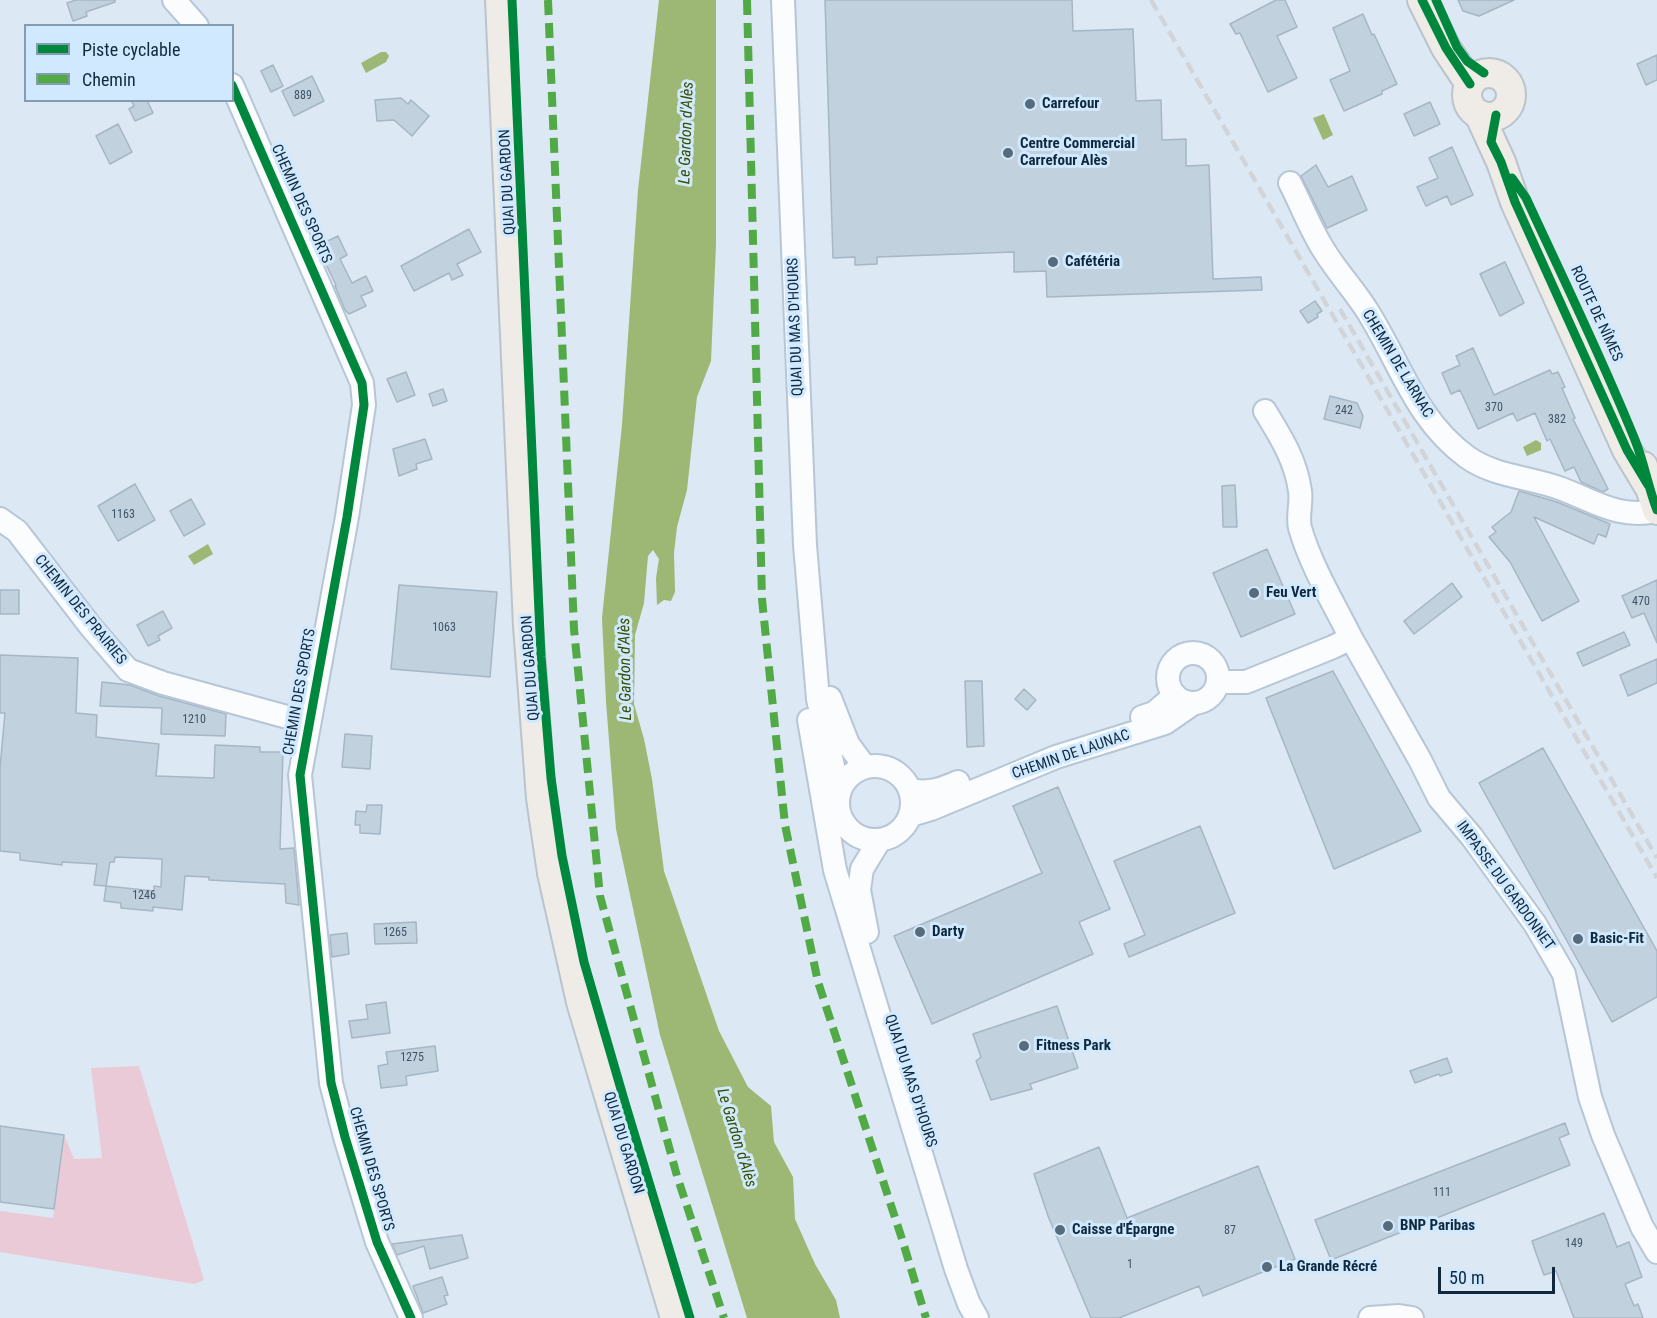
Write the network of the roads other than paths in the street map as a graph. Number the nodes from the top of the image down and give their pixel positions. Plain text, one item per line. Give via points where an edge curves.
1 (174, 0) edge
2 (500, 0) edge
3 (783, 0) edge
4 (1422, 0) edge
5 (1436, 0) edge
6 (196, 24) edge
7 (1477, 78) junction
8 (234, 90) edge
9 (1492, 133) junction
10 (1290, 183) dead end
11 (1265, 411) dead end
12 (1654, 502) edge
13 (0, 519) edge
14 (1351, 638) junction
15 (814, 654) junction
16 (1218, 682) junction
17 (1184, 699) junction
18 (309, 723) junction
19 (865, 767) junction
20 (910, 790) junction
21 (839, 793) junction
22 (911, 815) junction
23 (840, 817) junction
24 (879, 841) junction
25 (850, 919) junction
26 (1657, 1252) edge
27 (411, 1318) edge
28 (675, 1318) edge
29 (977, 1318) edge
30 (993, 1318) edge
31 (1370, 1318) edge
32 (1412, 1318) edge

1 - 6 street
2 - 28 main road, QUAI DU GARDON via 528,626 541,798 552,873 580,1002
3 - 15 street, QUAI DU MAS D'HOURS via 805,545
4 - 7 main road via 1446,48
5 - 7 main road via 1457,47
7 - 9 main road, ROUTE DE NÎMES via 1467,98
7 - 9 main road via 1499,75 1511,92
8 - 18 street, CHEMIN DES SPORTS via 362,383 364,405 347,517
9 - 12 main road, ROUTE DE NÎMES via 1515,202
10 - 12 street, CHEMIN DE LARNAC via 1324,251 1368,312 1414,398 1442,436 1493,471 1558,487 1622,513 1634,514
11 - 14 street via 1295,466 1301,494 1299,524 1306,546
13 - 18 street, CHEMIN DES PRAIRIES via 17,531 128,670
14 - 16 street via 1246,682
14 - 26 street, IMPASSE DU GARDONNET via 1439,798 1535,924 1564,974 1590,1097 1642,1227
15 - 19 street, QUAI DU MAS D'HOURS via 848,744
15 - 21 street, QUAI DU MAS D'HOURS via 818,699
15 - 25 street, QUAI DU MAS D'HOURS via 808,674 809,727 835,870
16 - 17 street via 1202,701
16 - 17 street via 1210,659 1188,653 1175,660 1168,674 1170,687
17 - 20 street, CHEMIN DE LAUNAC via 1154,713 1026,753 937,791
17 - 22 street, CHEMIN DE LAUNAC via 1165,723 1056,757
18 - 27 street, CHEMIN DES SPORTS via 300,775 331,1083 377,1242
19 - 20 street via 887,768 897,773
19 - 21 street via 844,781
20 - 22 street
21 - 23 street
22 - 24 street via 899,832
23 - 24 street via 855,836
23 - 25 street, QUAI DU MAS D'HOURS
24 - 30 street, QUAI DU MAS D'HOURS via 861,869 859,890 879,987 974,1283
25 - 29 street, QUAI DU MAS D'HOURS via 956,1269
31 - 32 street

